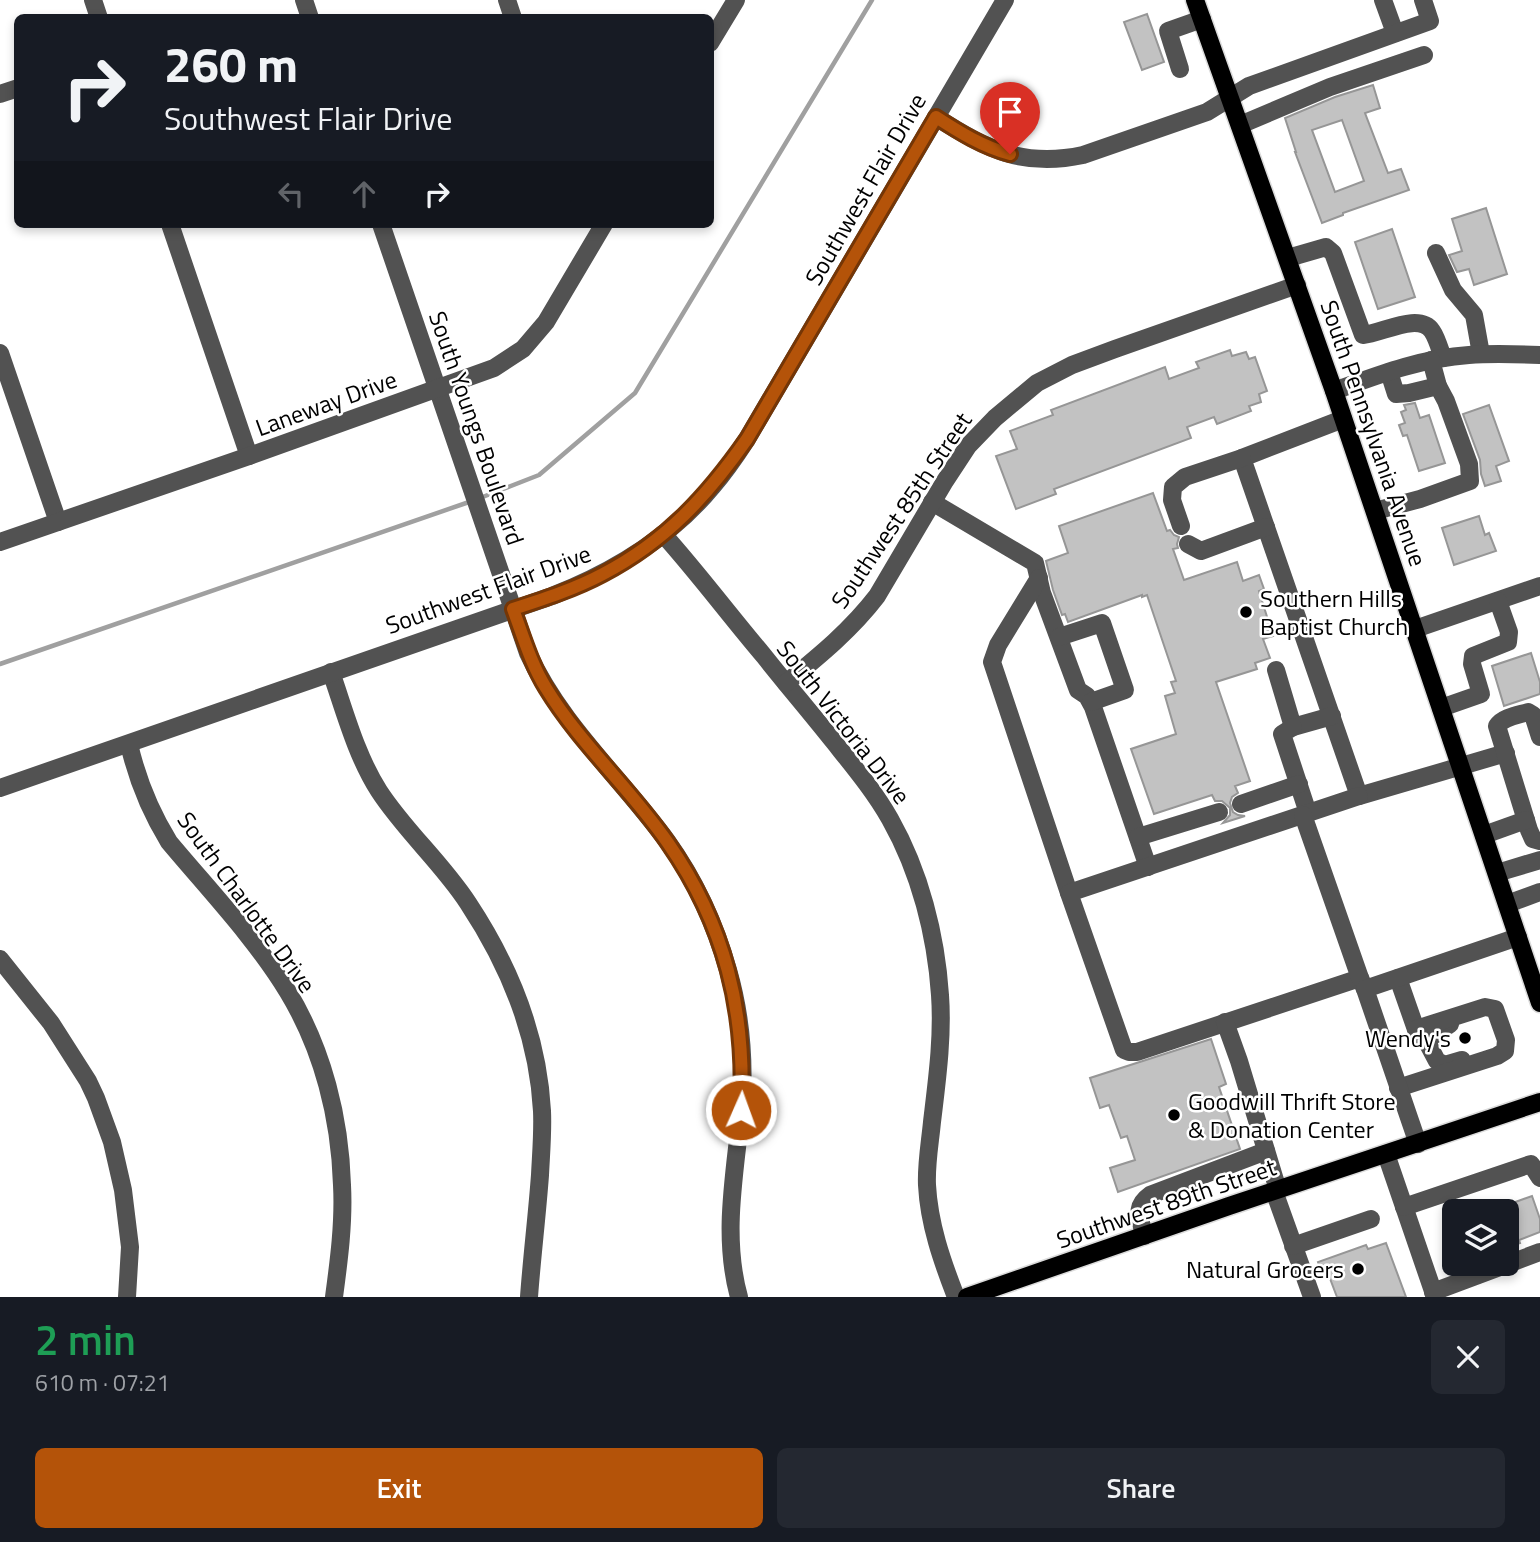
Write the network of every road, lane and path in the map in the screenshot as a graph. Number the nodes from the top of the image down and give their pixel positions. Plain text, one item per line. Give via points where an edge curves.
1 (736, 0) edge
2 (1004, 0) edge
3 (1195, 0) edge
4 (1383, 0) edge
5 (1423, 0) edge
6 (1202, 19) junction
7 (1395, 33) junction
8 (714, 36) edge
9 (1424, 55) dead end
10 (1180, 69) dead end
11 (1230, 97) junction
12 (936, 117) junction
13 (1240, 125) junction
14 (171, 228) edge
15 (382, 228) edge
16 (602, 228) edge
17 (1436, 253) dead end
18 (1288, 258) junction
19 (1297, 285) junction
20 (0, 353) edge
21 (1481, 354) junction
22 (1540, 355) edge
23 (1437, 359) junction
24 (1389, 372) junction
25 (1438, 386) junction
26 (438, 389) junction
27 (1334, 391) junction
28 (1343, 419) junction
29 (249, 456) junction
30 (1242, 458) junction
31 (932, 502) junction
32 (1375, 511) junction
33 (58, 522) junction
34 (1181, 526) dead end
35 (1266, 527) junction
36 (663, 534) junction
37 (0, 542) edge
38 (1188, 544) dead end
39 (1039, 578) junction
40 (1540, 586) edge
41 (1498, 601) junction
42 (513, 609) junction
43 (1415, 629) junction
44 (1059, 637) junction
45 (1276, 670) dead end
46 (331, 673) junction
47 (786, 683) junction
48 (1091, 702) junction
49 (1441, 708) junction
50 (1332, 716) junction
51 (1293, 727) junction
52 (1540, 737) edge
53 (129, 744) junction
54 (1506, 753) junction
55 (1461, 767) junction
56 (1299, 784) junction
57 (0, 788) edge
58 (1359, 796) junction
59 (1241, 804) dead end
60 (1219, 811) dead end
61 (1305, 814) junction
62 (1526, 820) junction
63 (1484, 835) junction
64 (1138, 837) junction
65 (1540, 841) edge
66 (1540, 860) edge
67 (1148, 867) junction
68 (1497, 873) junction
69 (1540, 892) edge
70 (1069, 893) junction
71 (1507, 904) junction
72 (1518, 937) junction
73 (0, 959) edge
74 (1398, 978) junction
75 (1362, 984) junction
76 (1540, 1003) edge
77 (1457, 1016) junction
78 (1225, 1022) junction
79 (1416, 1029) junction
80 (1497, 1056) junction
81 (1432, 1078) junction
82 (1398, 1088) junction
83 (1540, 1102) edge
84 (1418, 1144) junction
85 (1266, 1151) junction
86 (1386, 1154) junction
87 (1540, 1178) edge
88 (1276, 1191) junction
89 (1404, 1207) junction
90 (1371, 1219) dead end
91 (1144, 1236) junction
92 (1293, 1246) junction
93 (1540, 1252) edge
94 (1434, 1294) edge
95 (127, 1297) edge
96 (334, 1297) edge
97 (529, 1297) edge
98 (738, 1297) edge
99 (956, 1297) edge
100 (967, 1297) edge
101 (1311, 1297) edge

1 - 8 street
2 - 12 street, Southwest Flair Drive
3 - 6 main road, South Pennsylvania Avenue
4 - 7 street
5 - 7 street via 1430,21
6 - 10 street via 1168,31
6 - 11 main road, South Pennsylvania Avenue
7 - 11 street
9 - 13 street via 1330,87
11 - 12 street via 1207,112 1137,137 1083,155 1050,159 995,150
11 - 13 main road, South Pennsylvania Avenue
12 - 36 street, Southwest Flair Drive via 747,439 711,489
13 - 18 main road, South Pennsylvania Avenue
14 - 29 street
15 - 26 street, South Youngs Boulevard
16 - 26 street, Laneway Drive via 551,314 523,349 494,368
17 - 21 street via 1453,290 1474,315
18 - 19 main road, South Pennsylvania Avenue
18 - 23 street via 1326,247 1333,253 1363,335 1423,323 1432,331
19 - 27 main road, South Pennsylvania Avenue
19 - 31 street, Southwest 85th Street via 1072,365 1037,383 982,430
20 - 33 street
21 - 22 street
21 - 23 street
23 - 24 street
23 - 25 street
24 - 25 street via 1396,394
24 - 27 street
25 - 32 street via 1469,464 1469,481
26 - 29 street, Laneway Drive
26 - 42 street, South Youngs Boulevard
27 - 28 main road, South Pennsylvania Avenue
28 - 30 street
28 - 32 main road, South Pennsylvania Avenue
29 - 33 street, Laneway Drive
30 - 34 street via 1185,477 1173,487 1172,500
30 - 35 street
31 - 39 street via 1033,560
31 - 47 street, Southwest 85th Street via 866,611
32 - 43 main road, South Pennsylvania Avenue
33 - 37 street, Laneway Drive
35 - 38 street via 1201,551
35 - 50 street
36 - 42 street, Southwest Flair Drive via 601,575
36 - 47 street, South Victoria Drive
39 - 44 street
39 - 70 street via 992,662
40 - 41 street
41 - 43 street
41 - 49 street via 1508,642 1473,656 1481,694
42 - 46 street, Southwest Flair Drive
42 - 98 street, South Youngs Boulevard via 546,689 667,842 718,936 735,996 741,1048 741,1110 730,1219
43 - 49 main road, South Pennsylvania Avenue
44 - 48 street via 1078,690
44 - 48 street via 1102,623 1125,690
45 - 51 street
46 - 53 street, Southwest Flair Drive
46 - 97 street via 371,778 466,900 501,959 521,1005 535,1057 542,1111
47 - 99 street, South Victoria Drive via 855,768 890,820 927,913 941,1018 928,1192 936,1240
48 - 64 street
49 - 55 main road, South Pennsylvania Avenue
50 - 51 street
50 - 58 street
51 - 56 street via 1282,734
52 - 54 street via 1531,713 1499,722
53 - 57 street, Southwest Flair Drive
53 - 96 street, South Charlotte Drive via 161,828 281,982 319,1058 335,1118 342,1185
54 - 55 street
54 - 62 street
55 - 58 street
55 - 63 main road, South Pennsylvania Avenue
56 - 59 street
56 - 61 street
58 - 61 street
60 - 64 street
61 - 67 street
61 - 75 street
62 - 63 street
62 - 65 street via 1533,839
63 - 68 main road, South Pennsylvania Avenue
64 - 67 street
66 - 68 street
67 - 70 street
68 - 71 main road, South Pennsylvania Avenue
69 - 71 street
70 - 78 street via 1124,1051 1137,1052
71 - 72 main road, South Pennsylvania Avenue
72 - 74 street
72 - 76 main road, South Pennsylvania Avenue
73 - 95 street via 51,1023 96,1098 123,1191 130,1247
74 - 75 street
74 - 79 street
75 - 78 street
75 - 82 street
77 - 79 street
77 - 80 street via 1485,1007 1495,1009 1506,1040 1504,1051
77 - 80 street via 1431,1037 1428,1044 1437,1061 1445,1065 1486,1054
78 - 85 street
79 - 81 street
80 - 81 street
81 - 82 street
82 - 84 street
83 - 84 main road, Southwest 89th Street
84 - 86 main road, Southwest 89th Street
85 - 88 street
85 - 91 street via 1150,1195 1139,1210
86 - 88 main road, Southwest 89th Street
86 - 89 street
87 - 89 street via 1531,1164
88 - 91 main road, Southwest 89th Street
88 - 92 street
89 - 94 street
90 - 92 street
91 - 100 main road, Southwest 89th Street
92 - 101 street
93 - 94 street

